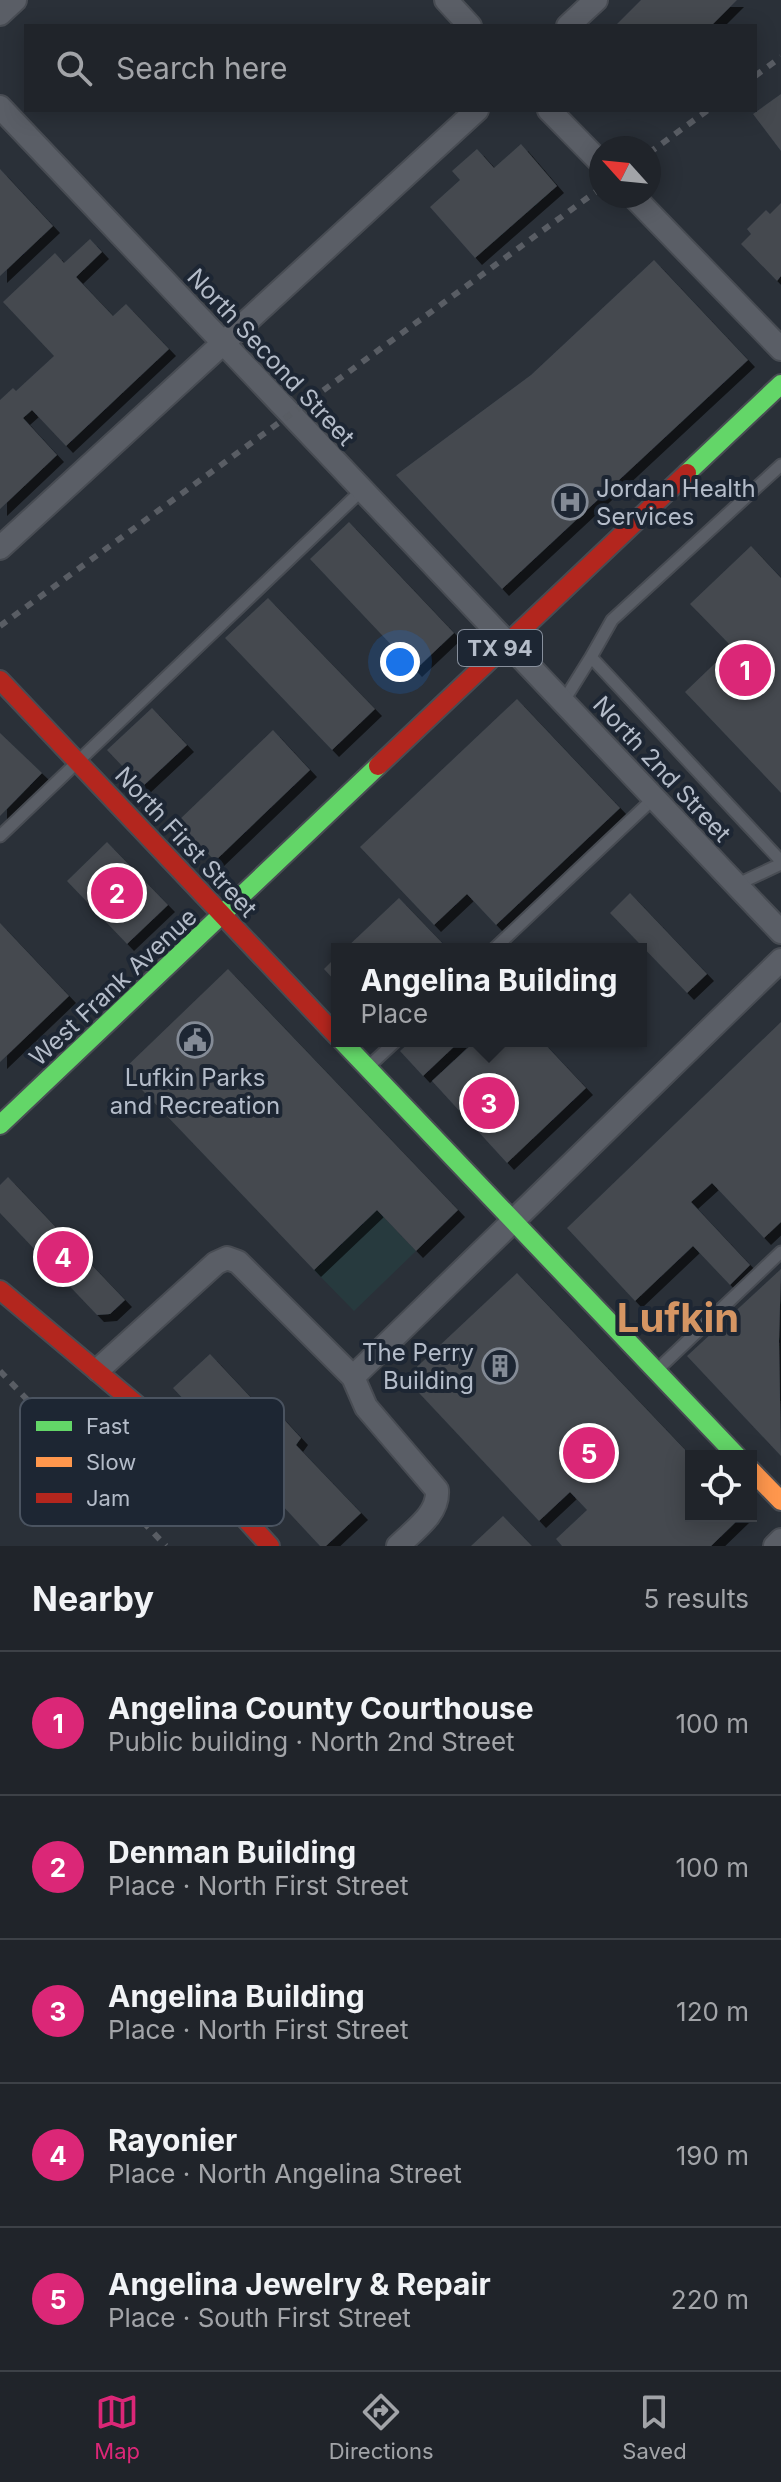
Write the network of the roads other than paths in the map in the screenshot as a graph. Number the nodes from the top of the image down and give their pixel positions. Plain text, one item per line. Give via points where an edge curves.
1 (15, 0) edge
2 (446, 0) edge
3 (596, 0) edge
4 (0, 14) edge
5 (468, 24) edge
6 (570, 24) edge
7 (0, 107) edge
8 (475, 112) edge
9 (551, 112) edge
10 (589, 151) edge
11 (645, 208) edge
12 (224, 345) junction
13 (781, 349) edge
14 (781, 384) edge
15 (781, 465) edge
16 (361, 491) junction
17 (0, 548) edge
18 (506, 642) junction
19 (591, 657) junction
20 (0, 680) edge
21 (563, 702) junction
22 (79, 762) junction
23 (654, 798) junction
24 (0, 836) edge
25 (781, 863) edge
26 (736, 885) junction
27 (223, 917) junction
28 (781, 932) edge
29 (500, 943) edge
30 (781, 960) edge
31 (331, 1030) edge
32 (348, 1047) edge
33 (390, 1047) edge
34 (367, 1068) junction
35 (0, 1125) edge
36 (512, 1219) junction
37 (781, 1252) edge
38 (0, 1290) edge
39 (98, 1370) junction
40 (656, 1371) junction
41 (353, 1377) junction
42 (130, 1398) edge
43 (731, 1450) edge
44 (757, 1476) edge
45 (781, 1501) edge
46 (251, 1526) edge
47 (781, 1540) edge
48 (270, 1546) edge
49 (398, 1546) edge
50 (775, 1546) edge

1 - 4 street
2 - 5 street
3 - 6 street
7 - 12 street, North Second Street
8 - 12 street
9 - 10 street
11 - 13 street
12 - 16 street, North Second Street
12 - 17 street
14 - 18 main road, TX 94
15 - 19 lane via 612,620
16 - 18 street, North Second Street
16 - 22 lane
18 - 21 street, North 2nd Street
18 - 27 main road, TX 94
19 - 21 lane
19 - 25 lane
20 - 22 main road, North First Street
21 - 23 street, North 2nd Street
22 - 24 lane
22 - 27 main road, North First Street
23 - 26 street, North 2nd Street
23 - 29 lane
25 - 26 lane
26 - 28 street, North 2nd Street
27 - 31 main road, North First Street
27 - 35 main road, West Frank Avenue / TX 94
30 - 36 street
32 - 34 main road
33 - 34 lane
34 - 36 main road
36 - 40 main road
36 - 41 street
37 - 40 lane
38 - 39 main road
39 - 41 street via 227,1258 238,1262
39 - 42 main road
40 - 43 main road
41 - 49 street via 366,1407 437,1490 431,1514
44 - 45 main road
46 - 48 main road
47 - 50 street

